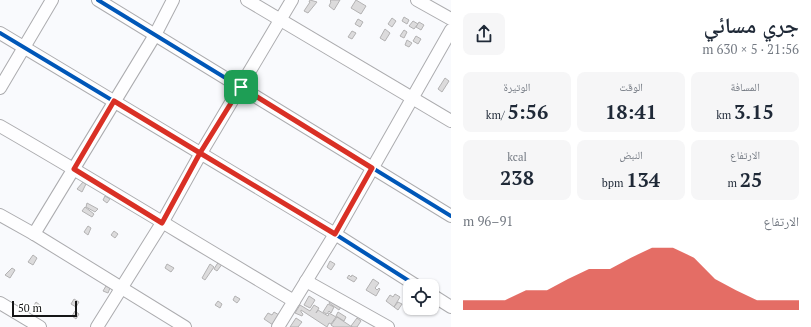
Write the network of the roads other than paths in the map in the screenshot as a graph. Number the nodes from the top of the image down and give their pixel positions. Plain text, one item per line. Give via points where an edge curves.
1 (52, 0) edge
2 (98, 0) edge
3 (173, 0) edge
4 (247, 0) edge
5 (292, 0) edge
6 (417, 0) edge
7 (451, 19) edge
8 (280, 20) junction
9 (451, 30) edge
10 (0, 33) edge
11 (155, 35) junction
12 (24, 46) junction
13 (241, 87) junction
14 (0, 88) edge
15 (413, 98) junction
16 (114, 101) junction
17 (451, 121) edge
18 (0, 126) edge
19 (200, 153) junction
20 (372, 168) junction
21 (74, 169) junction
22 (0, 215) edge
23 (451, 216) edge
24 (162, 223) junction
25 (34, 234) junction
26 (335, 234) junction
27 (406, 279) edge
28 (306, 281) junction
29 (121, 288) junction
30 (439, 299) edge
31 (294, 301) junction
32 (0, 303) edge
33 (451, 306) edge
34 (383, 326) edge
35 (40, 327) edge
36 (97, 327) edge
37 (185, 327) edge
38 (278, 327) edge

1 - 12 street
2 - 11 street
3 - 11 street
4 - 8 street
5 - 8 street
6 - 7 street
8 - 13 street
8 - 15 street
9 - 15 street
10 - 12 street
11 - 13 street
11 - 16 street
12 - 14 street
12 - 16 street
13 - 19 street
13 - 20 street
15 - 17 street
15 - 20 street
16 - 19 street
16 - 21 street
18 - 21 street
19 - 24 street
19 - 26 street
20 - 23 street
20 - 26 street
21 - 24 street
21 - 25 street
22 - 25 street
24 - 29 street
24 - 31 street
25 - 29 street
26 - 27 street
26 - 28 street
28 - 31 street
28 - 34 street
29 - 36 street
29 - 37 street
30 - 33 street
31 - 38 street
32 - 35 street

